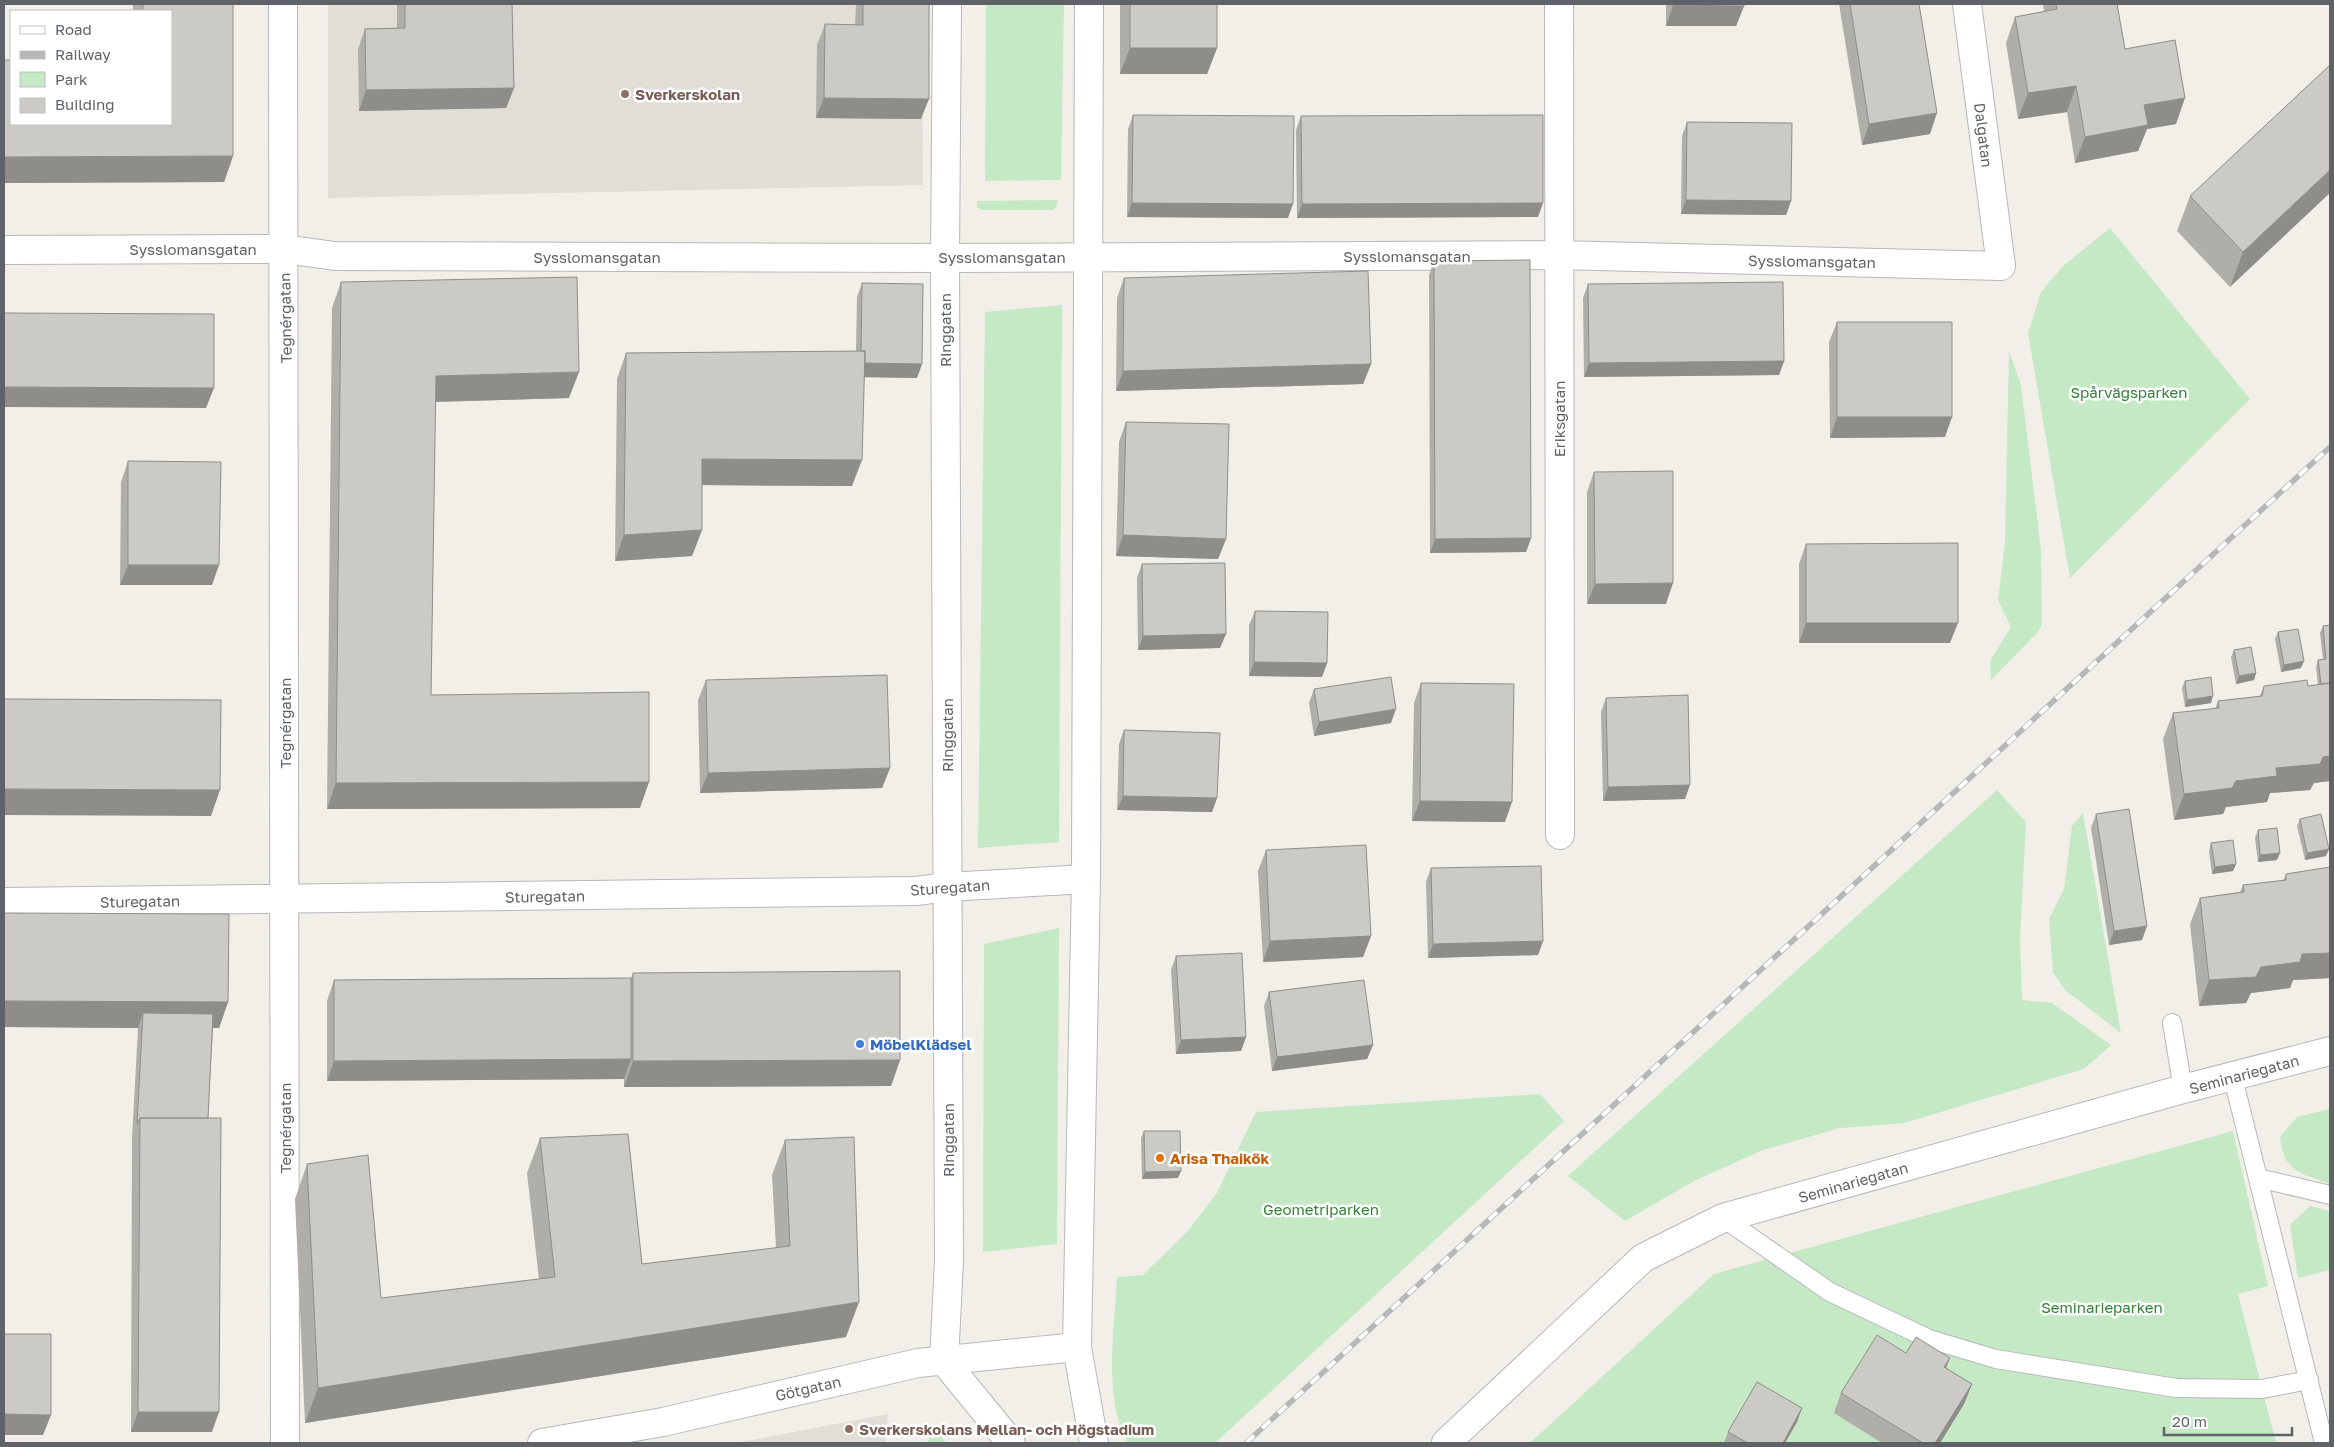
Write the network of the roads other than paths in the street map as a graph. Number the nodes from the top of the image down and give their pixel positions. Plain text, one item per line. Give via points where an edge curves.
1 (283, 4) edge
2 (947, 4) edge
3 (1088, 4) edge
4 (1559, 4) edge
5 (1967, 4) edge
6 (284, 249) junction
7 (4, 250) edge
8 (1558, 255) junction
9 (1088, 256) junction
10 (945, 258) junction
11 (2001, 266) joint
12 (1560, 834) dead end
13 (1086, 879) junction
14 (947, 887) junction
15 (285, 900) junction
16 (4, 902) edge
17 (2172, 1023) dead end
18 (2330, 1051) edge
19 (2233, 1078) junction
20 (2183, 1089) junction
21 (2258, 1178) junction
22 (2330, 1195) edge
23 (1723, 1218) junction
24 (1077, 1346) junction
25 (944, 1361) junction
26 (2308, 1380) junction
27 (285, 1443) edge
28 (542, 1443) edge
29 (1010, 1443) edge
30 (1094, 1443) edge
31 (1446, 1443) edge
32 (2324, 1443) edge

1 - 6 street, Tegnérgatan
2 - 10 street, Ringgatan
3 - 9 street
4 - 8 street, Eriksgatan
5 - 11 street, Dalgatan
6 - 7 street, Sysslomansgatan
6 - 10 street, Sysslomansgatan via 335,256
6 - 15 street, Tegnérgatan
8 - 9 street, Sysslomansgatan
8 - 11 street, Sysslomansgatan
8 - 12 street, Eriksgatan
9 - 10 street, Sysslomansgatan
9 - 13 street
10 - 14 street, Ringgatan
13 - 14 street, Sturegatan
13 - 24 street
14 - 15 street, Sturegatan via 916,891
14 - 25 street, Ringgatan via 948,1261
15 - 16 street, Sturegatan
15 - 27 street, Tegnérgatan
17 - 20 lane
18 - 19 street, Seminariegatan
19 - 20 street, Seminariegatan
19 - 21 lane
20 - 23 street, Seminariegatan
21 - 22 lane
21 - 26 lane
23 - 26 lane via 1830,1292 1929,1339 1996,1358 2176,1388 2262,1389
23 - 31 street, Seminariegatan via 1643,1258
24 - 25 street, Götgatan
24 - 30 street
25 - 28 street, Götgatan via 918,1363 663,1422
25 - 29 street
26 - 32 lane

